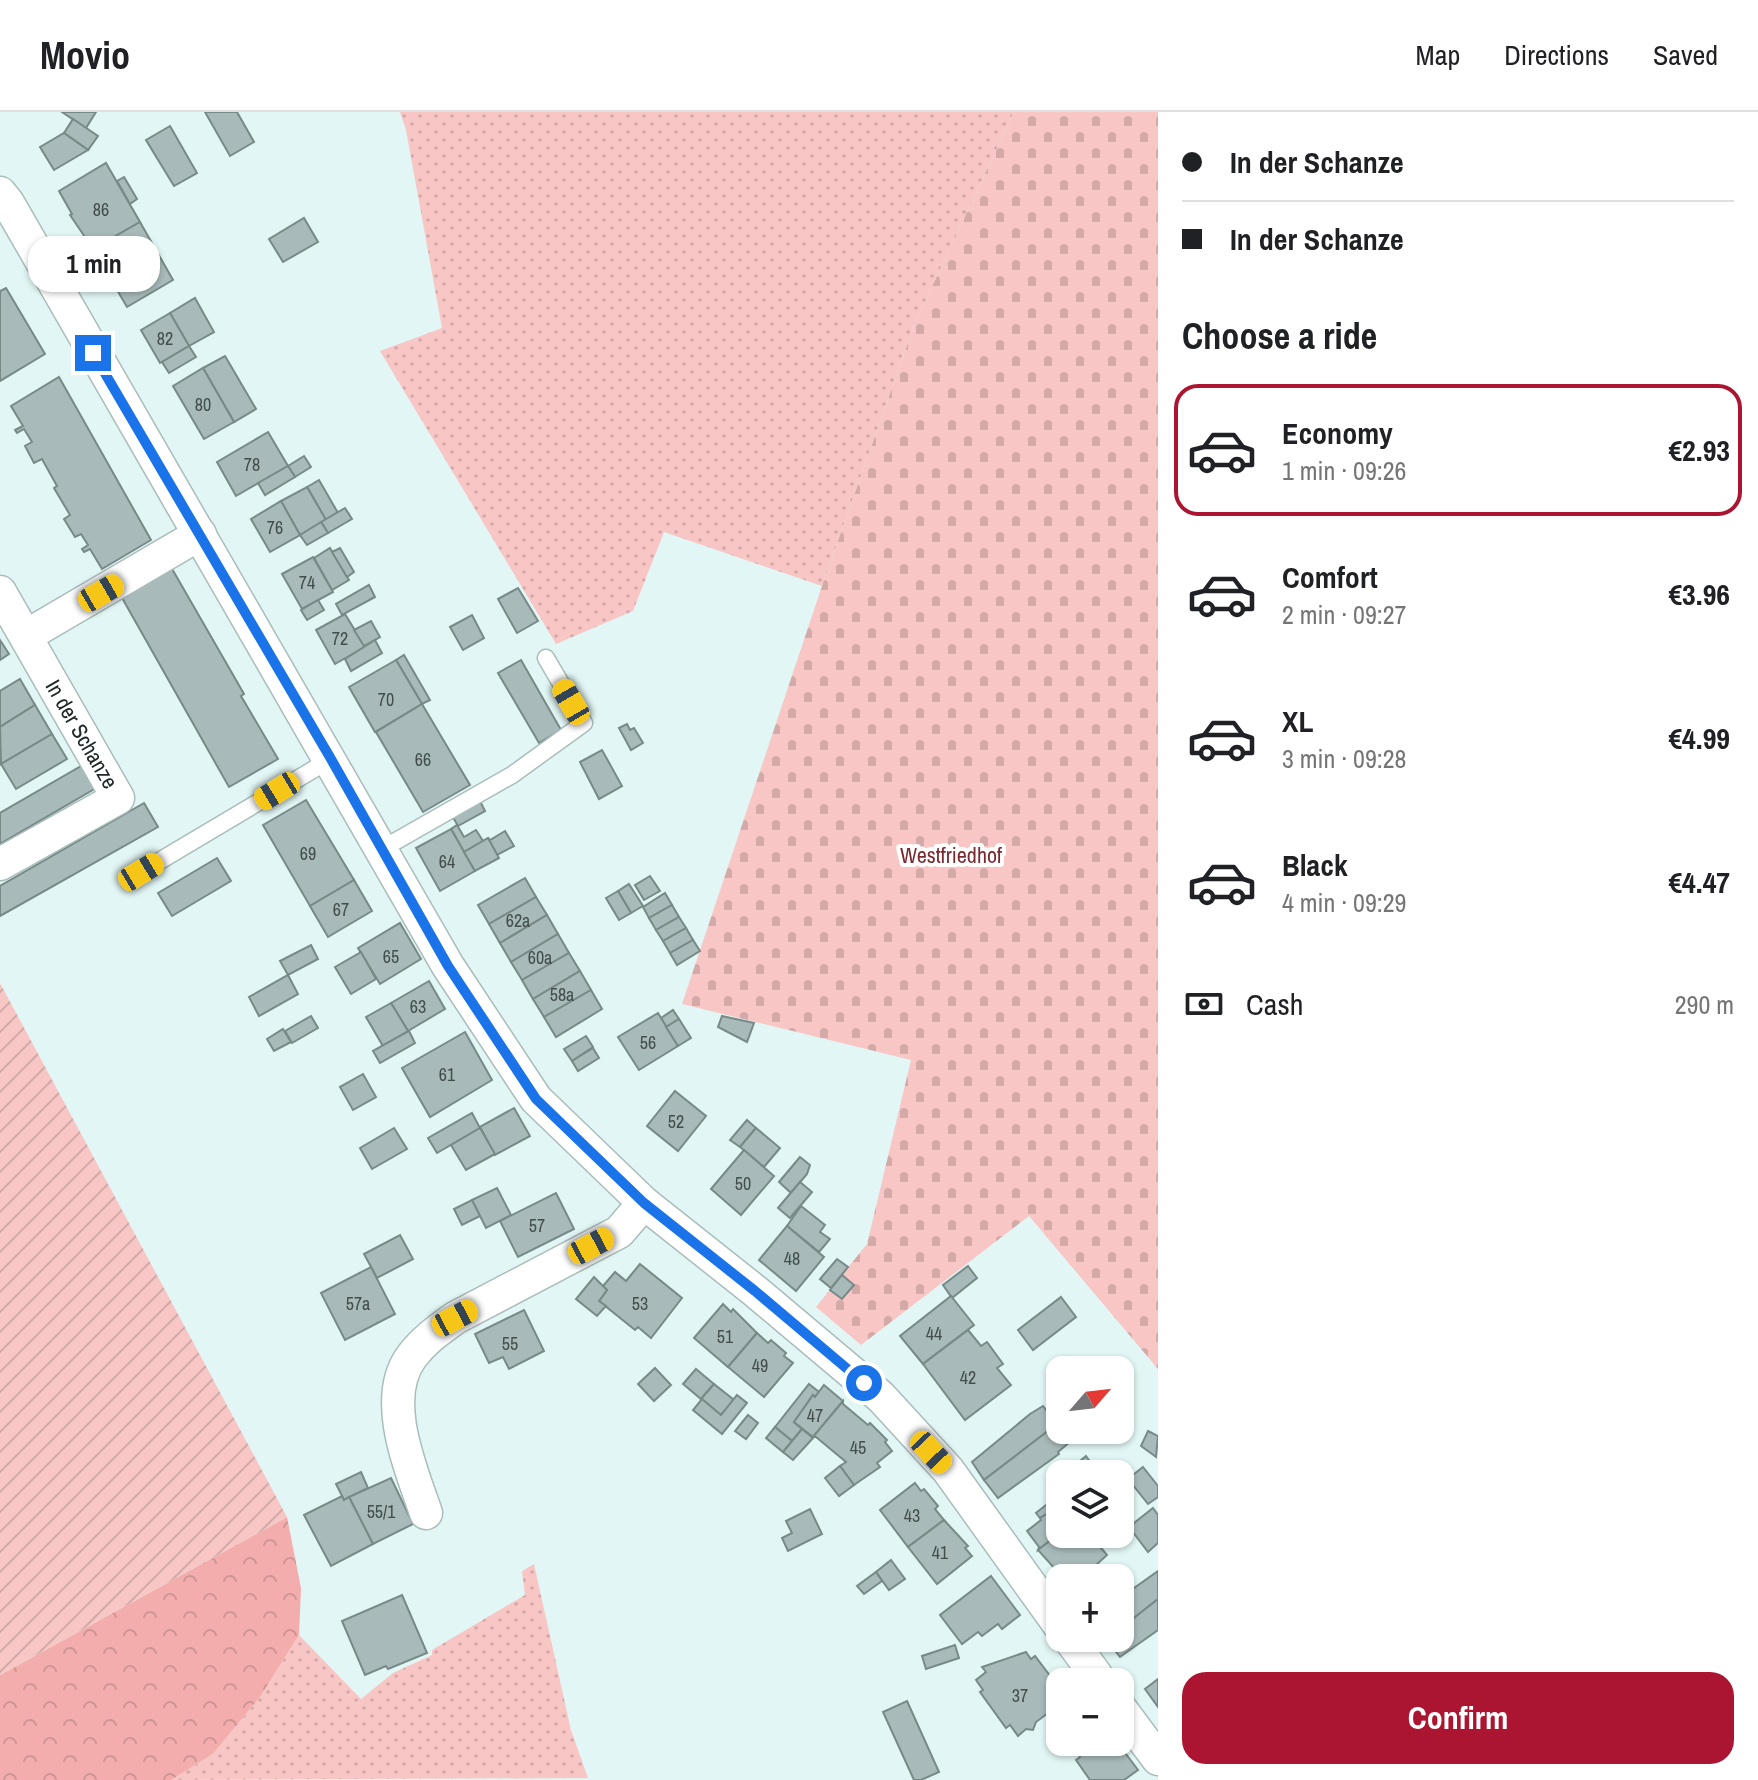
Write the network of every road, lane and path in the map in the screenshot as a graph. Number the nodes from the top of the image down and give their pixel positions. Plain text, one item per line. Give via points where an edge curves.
1 (0, 193) edge
2 (200, 534) junction
3 (0, 592) edge
4 (26, 636) junction
5 (546, 658) dead end
6 (331, 759) junction
7 (382, 849) junction
8 (0, 864) edge
9 (141, 872) dead end
10 (644, 1203) junction
11 (426, 1513) dead end
12 (1046, 1606) edge
13 (1134, 1727) edge
14 (1158, 1759) edge

1 - 2 street
2 - 4 street
2 - 6 street
3 - 4 street, In der Schanze
4 - 8 street, In der Schanze via 118,798
5 - 7 lane via 584,723 512,775
6 - 7 street
6 - 9 lane
7 - 10 street via 448,966 536,1099
10 - 11 street via 619,1232 455,1318 411,1357 397,1401 407,1459
10 - 12 street via 881,1397 948,1470
13 - 14 street

